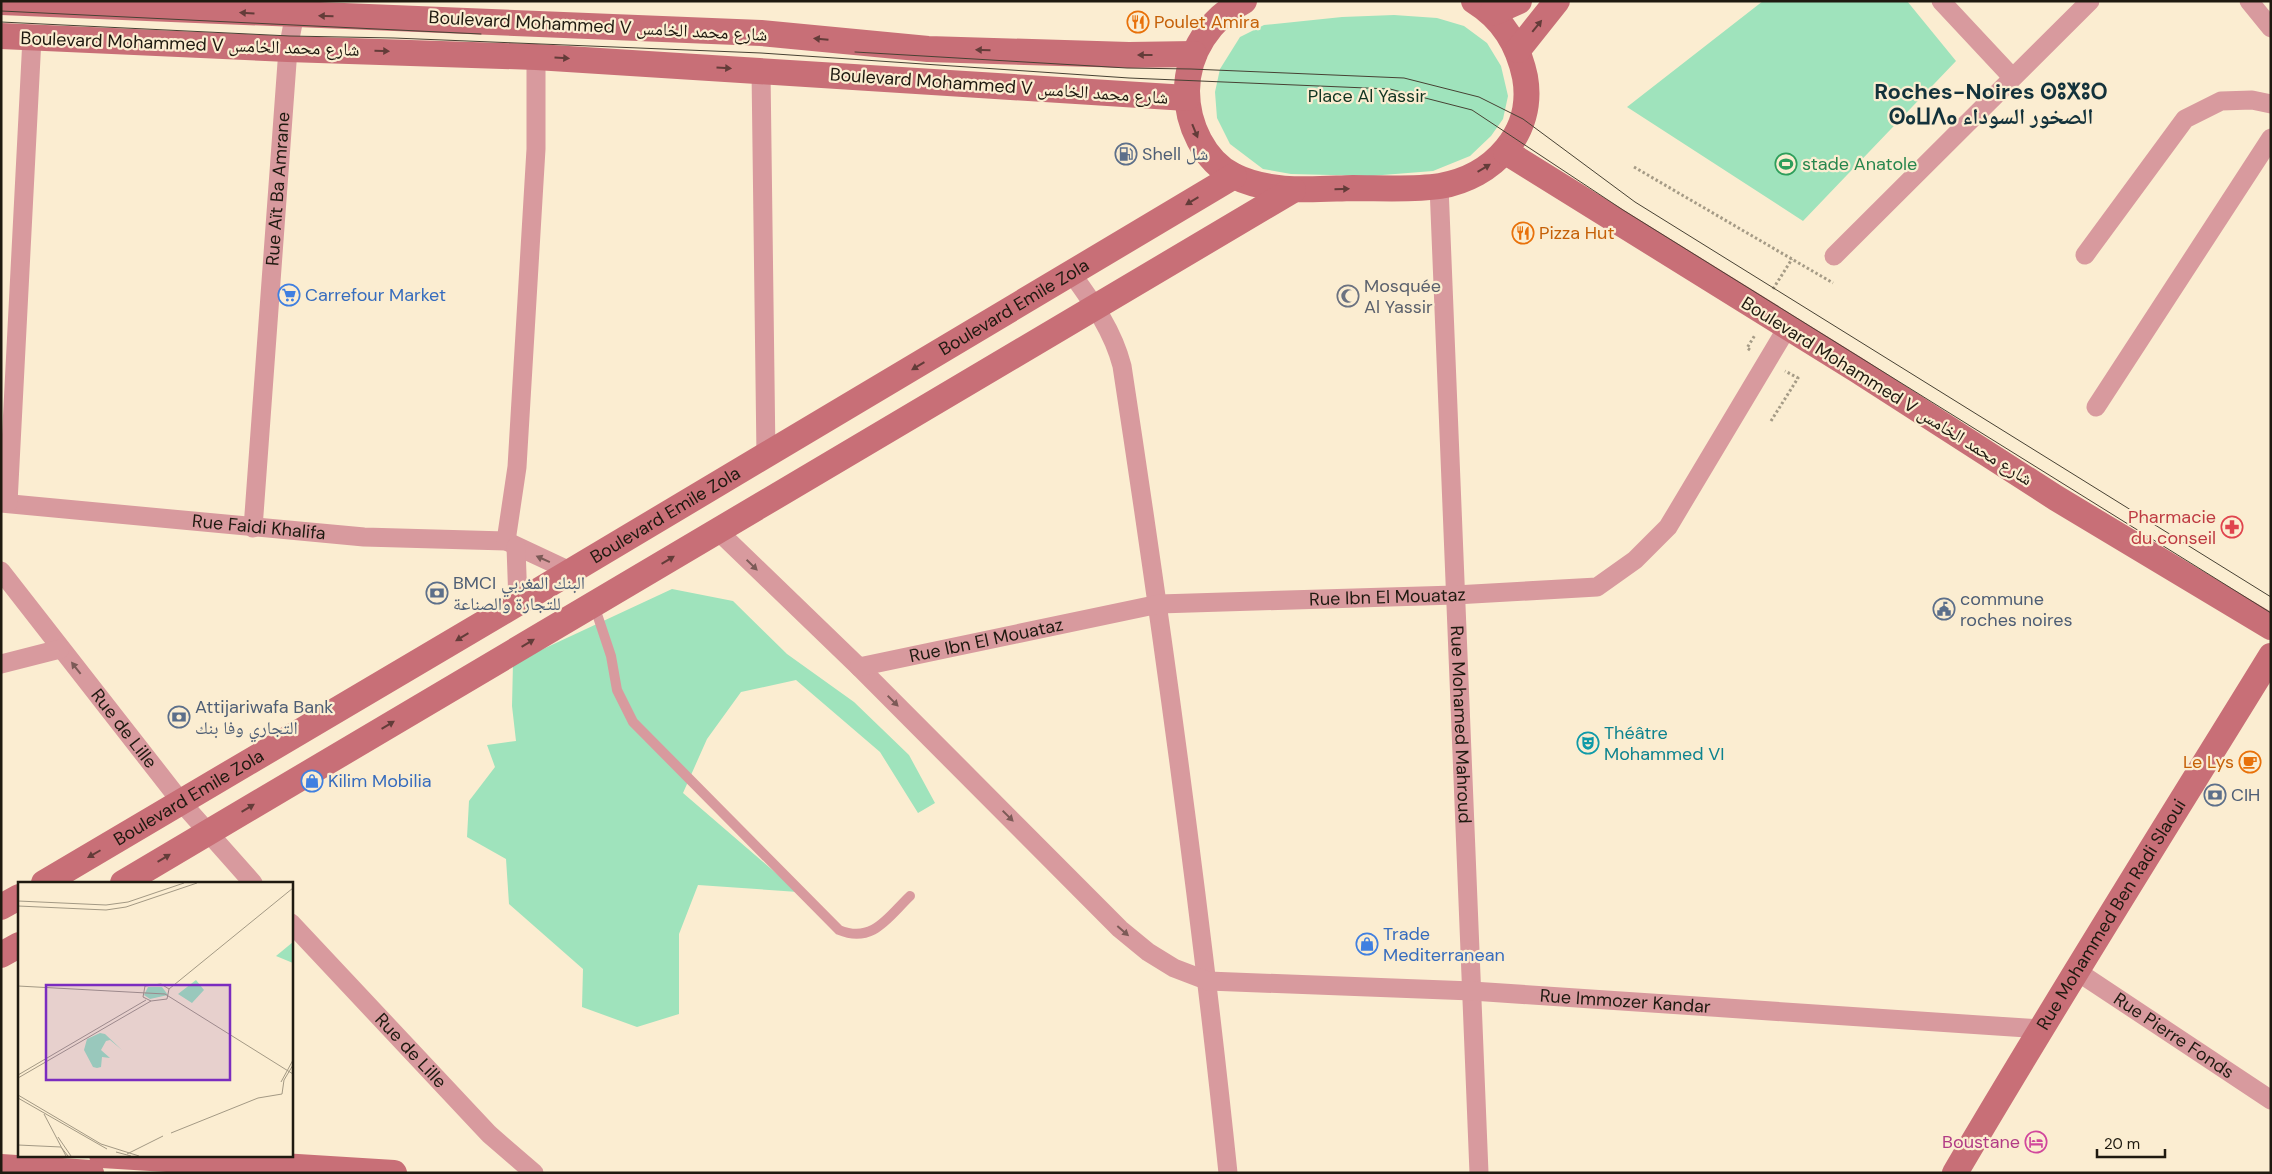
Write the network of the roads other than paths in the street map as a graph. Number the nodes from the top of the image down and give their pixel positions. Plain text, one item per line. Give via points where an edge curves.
1 (1244, 1) edge
2 (1519, 1) edge
3 (1557, 1) edge
4 (1941, 1) edge
5 (2090, 1) edge
6 (2249, 1) edge
7 (1, 2) edge
8 (51, 3) edge
9 (1483, 7) edge
10 (296, 8) edge
11 (385, 9) edge
12 (2271, 28) edge
13 (1, 36) edge
14 (32, 38) junction
15 (288, 49) junction
16 (1518, 50) junction
17 (1194, 54) junction
18 (536, 57) junction
19 (761, 70) junction
20 (2012, 76) junction
21 (1187, 98) junction
22 (2271, 104) edge
23 (2271, 138) edge
24 (1506, 152) junction
25 (1234, 176) junction
26 (1439, 186) junction
27 (1293, 190) junction
28 (2085, 255) dead end
29 (1834, 256) dead end
30 (1072, 274) junction
31 (1096, 307) junction
32 (1787, 328) junction
33 (2096, 407) dead end
34 (766, 456) junction
35 (5, 503) edge
36 (253, 528) junction
37 (717, 530) junction
38 (511, 544) junction
39 (1, 571) edge
40 (570, 571) junction
41 (1455, 595) junction
42 (518, 603) junction
43 (593, 604) junction
44 (1159, 604) junction
45 (2271, 627) edge
46 (60, 649) junction
47 (2271, 656) edge
48 (1, 664) edge
49 (859, 666) junction
50 (182, 803) junction
51 (206, 833) junction
52 (46, 882) edge
53 (124, 882) edge
54 (252, 882) edge
55 (910, 896) dead end
56 (18, 898) edge
57 (1, 907) edge
58 (292, 924) edge
59 (18, 945) edge
60 (1, 955) edge
61 (2078, 972) junction
62 (1208, 981) junction
63 (1472, 990) junction
64 (2040, 1029) junction
65 (2271, 1100) edge
66 (1, 1149) edge
67 (18, 1150) edge
68 (115, 1156) edge
69 (48, 1166) edge
70 (1, 1167) edge
71 (297, 1170) edge
72 (91, 1173) edge
73 (394, 1173) edge
74 (534, 1173) edge
75 (1228, 1173) edge
76 (1479, 1173) edge
77 (1955, 1173) edge

1 - 17 street via 1230,8 1207,30
2 - 9 street
16 -> 3 street
4 - 20 street
5 - 20 street
6 - 12 street
7 - 8 street, Boulevard Mohammed V شارع محمد الخامس
10 -> 8 street, Boulevard Mohammed V شارع محمد الخامس
9 - 16 street via 1506,30
11 -> 10 street, Boulevard Mohammed V شارع محمد الخامس
10 - 15 street, Rue Aït Ba Amrane
17 -> 11 street, Boulevard Mohammed V شارع محمد الخامس via 928,49 760,33
13 - 14 street, Boulevard Mohammed V شارع محمد الخامس
14 - 15 street, Boulevard Mohammed V شارع محمد الخامس
14 - 35 street
15 -> 18 street, Boulevard Mohammed V شارع محمد الخامس
15 - 36 street, Rue Aït Ba Amrane
16 - 24 street via 1526,98 1523,120
17 - 21 street via 1187,82
18 -> 19 street, Boulevard Mohammed V شارع محمد الخامس
18 - 38 street via 536,149
19 - 21 street, Boulevard Mohammed V شارع محمد الخامس
19 - 34 street
20 - 29 street
21 -> 25 street via 1191,121 1204,149
22 - 28 street via 2252,100 2221,101 2185,119
23 - 33 street
26 -> 24 street via 1478,173
24 - 32 street, Boulevard Mohammed V شارع محمد الخامس
25 - 27 street
25 -> 30 street, Boulevard Emile Zola
27 -> 26 street
26 - 41 street, Rue Mohamed Mahroud
27 - 31 street
30 - 31 street
30 -> 34 street, Boulevard Emile Zola
31 - 37 street
31 - 44 street via 1113,338 1122,366
32 - 41 street, Rue Ibn El Mouataz via 1668,527 1634,560 1597,587
32 - 45 street, Boulevard Mohammed V شارع محمد الخامس via 2056,498
34 - 40 street, Boulevard Emile Zola
35 - 36 street, Rue Faidi Khalifa
36 - 38 street, Rue Faidi Khalifa
43 -> 37 street
37 -> 49 street, Rue Immozer Kandar
40 -> 38 street, Rue Faidi Khalifa
38 - 42 street
39 - 46 street, Rue de Lille
40 - 42 street, Boulevard Emile Zola
41 - 44 street, Rue Ibn El Mouataz
41 - 63 street, Rue Mohamed Mahroud
42 -> 50 street, Boulevard Emile Zola
51 -> 43 street
43 - 55 lane via 611,656 617,690 633,722 839,930 852,935 867,934
44 - 49 street, Rue Ibn El Mouataz
44 - 62 street
46 - 48 street
50 -> 46 street, Rue de Lille
47 - 61 street, Rue Mohammed Ben Radi Slaoui
49 -> 62 street, Rue Immozer Kandar via 1120,930 1174,968
50 - 51 street, Rue de Lille
50 -> 52 street, Boulevard Emile Zola
53 -> 51 street
51 - 54 street, Rue de Lille
56 - 57 street
58 - 74 street, Rue de Lille via 489,1134
59 - 60 street
61 - 64 street, Rue Mohammed Ben Radi Slaoui
61 - 65 street, Rue Pierre Fonds
62 - 63 street, Rue Immozer Kandar
62 - 75 street
63 - 64 street, Rue Immozer Kandar
63 - 76 street, Rue Mohamed Mahroud
64 - 77 street, Rue Mohammed Ben Radi Slaoui
66 - 67 street
68 - 71 street
69 - 70 street
69 - 72 street
71 - 73 street

